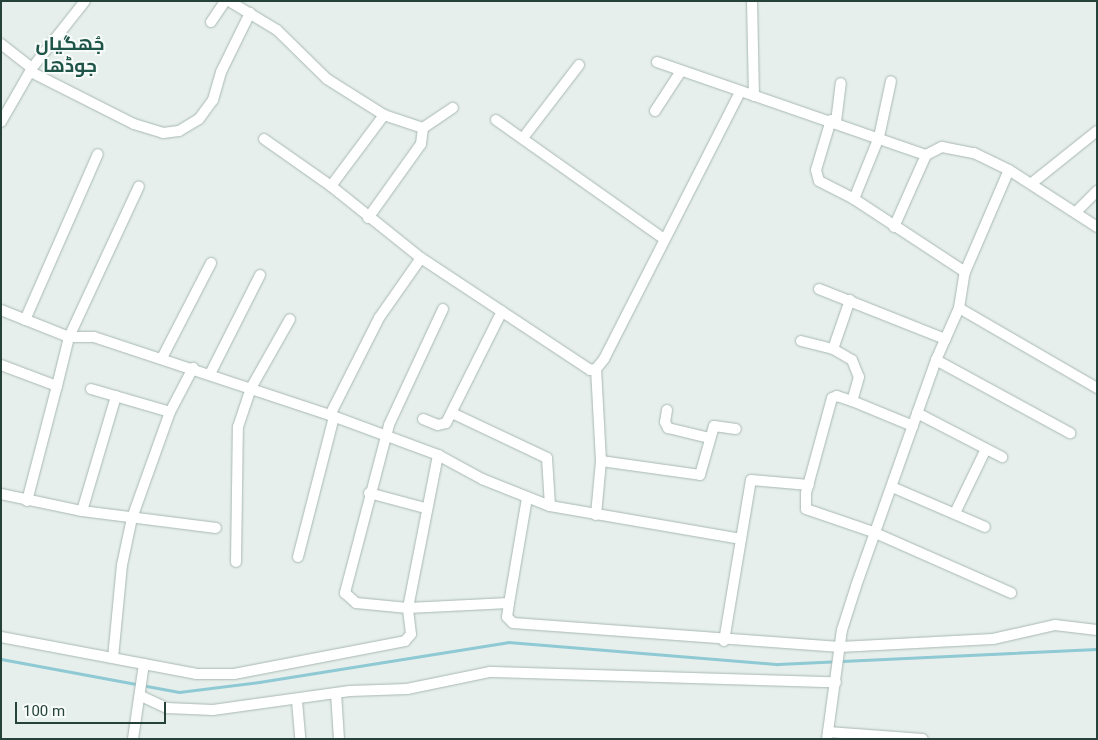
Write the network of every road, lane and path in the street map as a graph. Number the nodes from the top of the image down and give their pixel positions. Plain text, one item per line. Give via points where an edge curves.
1 (85, 1) edge
2 (227, 1) edge
3 (752, 1) edge
4 (250, 12) junction
5 (211, 22) dead end
6 (1, 44) edge
7 (656, 62) dead end
8 (579, 65) dead end
9 (32, 70) junction
10 (681, 71) junction
11 (891, 81) dead end
12 (841, 83) dead end
13 (740, 92) junction
14 (754, 96) junction
15 (453, 108) dead end
16 (655, 112) dead end
17 (384, 114) junction
18 (496, 120) dead end
19 (834, 121) junction
20 (1, 122) edge
21 (423, 128) junction
22 (1097, 131) edge
23 (879, 137) junction
24 (522, 138) junction
25 (264, 139) dead end
26 (98, 154) dead end
27 (926, 155) junction
28 (1009, 170) junction
29 (1032, 183) junction
30 (139, 186) dead end
31 (331, 186) junction
32 (1097, 191) edge
33 (854, 199) junction
34 (1076, 212) junction
35 (368, 218) junction
36 (894, 226) junction
37 (1097, 226) edge
38 (664, 239) junction
39 (422, 258) junction
40 (211, 263) dead end
41 (965, 272) junction
42 (260, 275) dead end
43 (818, 289) dead end
44 (850, 300) junction
45 (443, 308) dead end
46 (959, 308) junction
47 (1, 310) edge
48 (502, 311) junction
49 (290, 319) dead end
50 (25, 320) junction
51 (69, 337) junction
52 (945, 339) junction
53 (802, 341) dead end
54 (833, 349) junction
55 (162, 358) junction
56 (936, 360) junction
57 (1, 365) edge
58 (193, 368) junction
59 (596, 369) junction
60 (210, 374) junction
61 (57, 386) junction
62 (251, 388) junction
63 (1097, 388) edge
64 (91, 389) dead end
65 (116, 396) junction
66 (852, 401) junction
67 (667, 410) dead end
68 (170, 412) junction
69 (452, 413) junction
70 (917, 413) junction
71 (332, 416) junction
72 (424, 418) dead end
73 (912, 426) junction
74 (736, 429) dead end
75 (1070, 433) dead end
76 (387, 435) junction
77 (710, 438) junction
78 (986, 449) junction
79 (438, 455) junction
80 (1002, 457) dead end
81 (601, 461) junction
82 (809, 485) junction
83 (892, 488) junction
84 (369, 493) junction
85 (1, 494) edge
86 (527, 498) junction
87 (27, 501) junction
88 (550, 506) junction
89 (426, 508) junction
90 (82, 511) junction
91 (955, 514) junction
92 (596, 515) junction
93 (132, 518) junction
94 (985, 527) dead end
95 (216, 528) dead end
96 (874, 532) junction
97 (741, 539) junction
98 (298, 557) dead end
99 (236, 562) dead end
100 (1011, 593) dead end
101 (509, 603) junction
102 (408, 608) junction
103 (1097, 630) edge
104 (1, 637) edge
105 (724, 641) junction
106 (840, 651) junction
107 (113, 658) junction
108 (144, 664) junction
109 (837, 680) junction
110 (336, 693) junction
111 (140, 696) junction
112 (297, 701) junction
113 (827, 735) edge
114 (133, 739) edge
115 (300, 739) edge
116 (339, 739) edge
117 (923, 739) edge

1 - 9 street
2 - 4 street
2 - 5 street
3 - 14 street
4 - 9 street via 221,72 213,100 200,119 179,132 163,133 134,124
4 - 17 street via 277,30 327,79
6 - 9 street
7 - 10 street
8 - 24 street
9 - 20 street
10 - 13 street
10 - 16 street
11 - 23 street
12 - 19 street
13 - 14 street
13 - 38 street
14 - 19 street
15 - 21 street
17 - 21 street
17 - 31 street
18 - 24 street
19 - 23 street
19 - 33 street via 816,176
21 - 35 street via 421,144
22 - 29 street
23 - 27 street
23 - 33 street
24 - 38 street
25 - 31 street
26 - 50 street
27 - 28 street via 942,147 954,148
27 - 36 street
28 - 29 street
28 - 41 street
29 - 34 street
30 - 51 street
31 - 35 street
32 - 34 street
33 - 36 street
34 - 37 street
35 - 39 street
36 - 41 street
38 - 59 street
39 - 48 street
39 - 71 street via 379,318
40 - 55 street
41 - 46 street
42 - 60 street
43 - 44 street
44 - 52 street
44 - 54 street
45 - 76 street via 397,403
46 - 52 street
46 - 63 street
47 - 50 street
48 - 59 street via 585,368
48 - 69 street
49 - 62 street
50 - 51 street
51 - 55 street via 94,336
51 - 61 street
52 - 56 street
53 - 54 street
54 - 66 street via 858,367 859,377
55 - 58 street
56 - 70 street
56 - 75 street
57 - 61 street
58 - 60 street
58 - 68 street
59 - 81 street
60 - 62 street
61 - 87 street
62 - 71 street
62 - 99 street via 238,427
64 - 65 street
65 - 68 street
65 - 90 street
66 - 73 street
66 - 82 street via 837,396 829,403
67 - 77 street via 665,422 668,428
68 - 93 street
69 - 72 street via 442,425
69 - 88 street via 547,458
70 - 73 street
70 - 78 street
71 - 76 street
71 - 98 street
73 - 83 street
74 - 77 street via 714,426
76 - 79 street
76 - 84 street
77 - 81 street via 702,472 696,476
78 - 80 street
78 - 91 street
79 - 86 street
79 - 89 street
81 - 92 street
82 - 96 street via 806,509
82 - 97 street via 751,480
83 - 91 street
83 - 96 street
84 - 89 street
84 - 102 street via 345,593 356,603
85 - 87 street
86 - 88 street
86 - 101 street
87 - 90 street
88 - 92 street
89 - 102 street
90 - 93 street
91 - 94 street
92 - 97 street
93 - 95 street
93 - 107 street via 122,565
96 - 100 street
96 - 106 street
97 - 105 street
101 - 102 street
101 - 105 street via 507,617 513,624
102 - 108 street via 411,634 405,641 234,674 196,674
103 - 106 street via 1055,625 993,639
104 - 107 street
105 - 106 street
106 - 109 street
107 - 108 street
108 - 111 street
109 - 110 street via 490,672 407,689
109 - 113 street
110 - 112 street
110 - 116 street
111 - 112 street via 167,708 188,710
111 - 114 street
112 - 115 street
113 - 117 street

